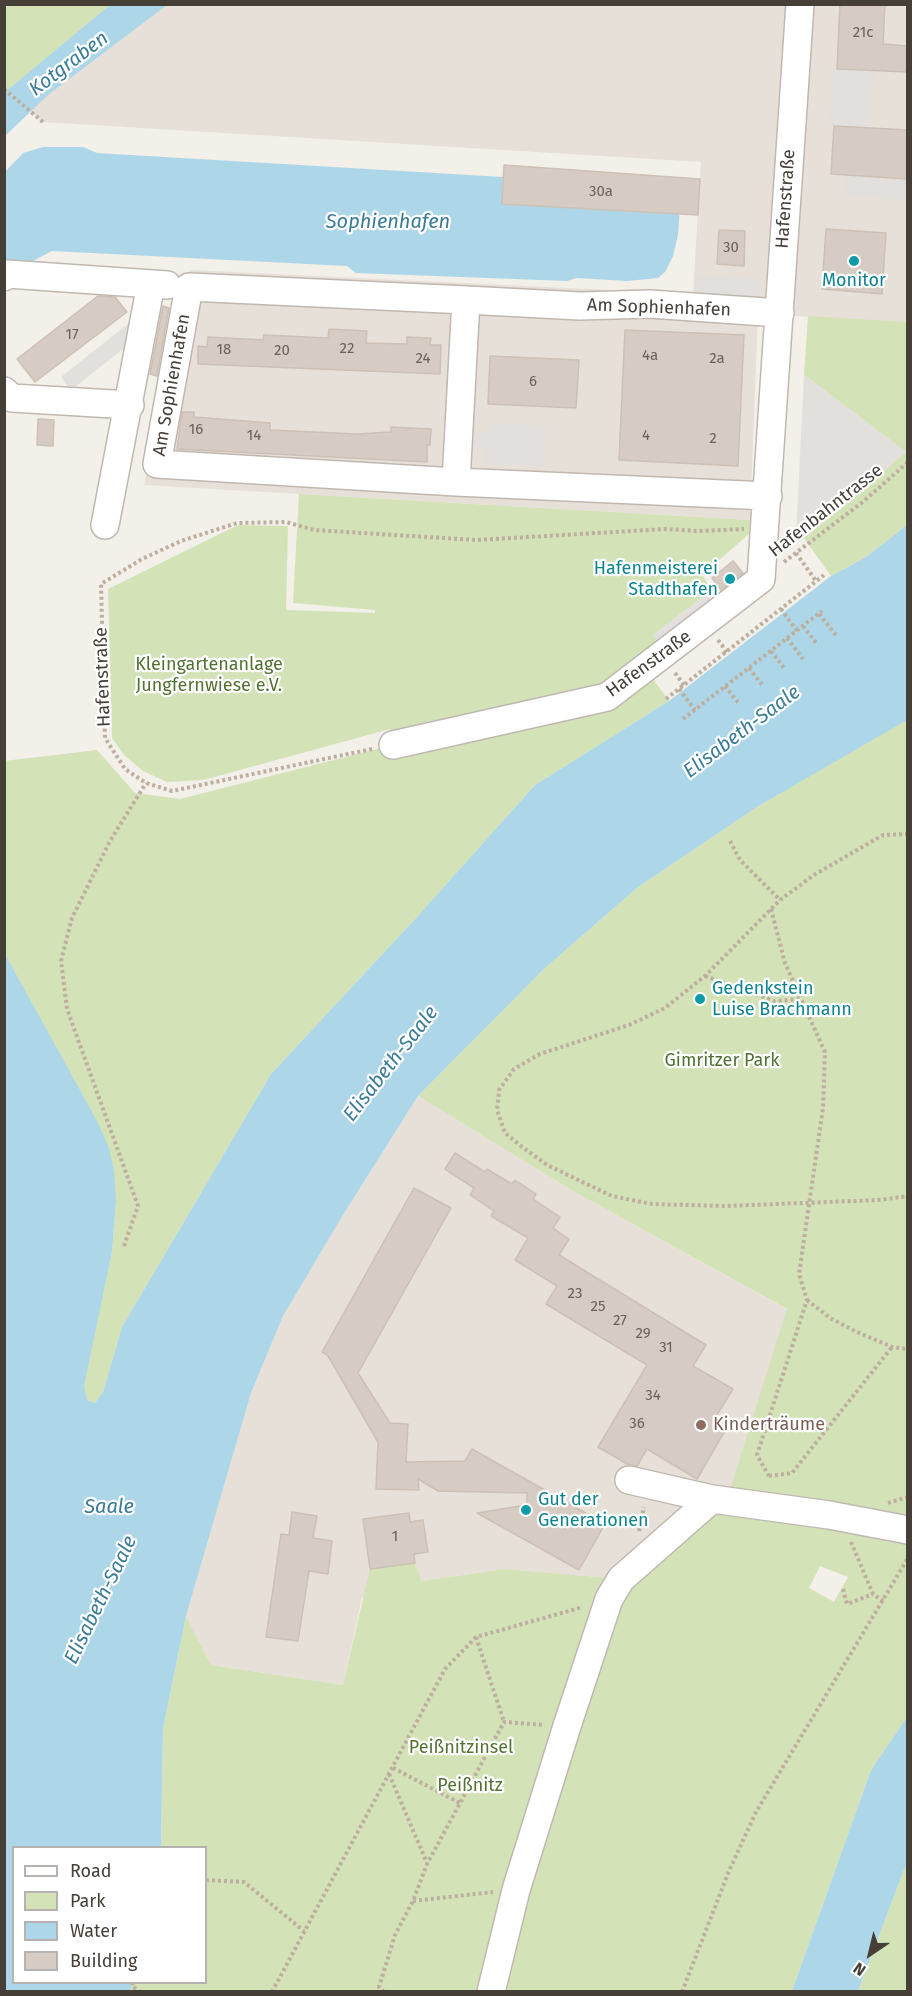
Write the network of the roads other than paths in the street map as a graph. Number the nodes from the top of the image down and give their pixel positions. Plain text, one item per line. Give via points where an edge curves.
1 (800, 4) edge
2 (4, 277) edge
3 (151, 284) junction
4 (189, 286) junction
5 (466, 300) junction
6 (780, 313) junction
7 (4, 391) edge
8 (130, 405) junction
9 (118, 464) junction
10 (157, 464) junction
11 (456, 482) junction
12 (768, 496) junction
13 (105, 525) dead end
14 (393, 745) road end
15 (639, 1483) road end
16 (712, 1499) junction
17 (908, 1530) edge
18 (491, 1992) edge

1 - 6 street, Hafenstraße
2 - 3 street via 17,274
3 - 4 street
3 - 8 street
4 - 5 street, Am Sophienhafen
4 - 10 street, Am Sophienhafen
5 - 6 street, Am Sophienhafen via 580,306 650,304
5 - 11 street
6 - 12 street, Hafenstraße
7 - 8 street via 12,398
8 - 9 street
9 - 10 street
9 - 13 street
10 - 11 street, Am Sophienhafen
11 - 12 street, Am Sophienhafen
12 - 14 street, Hafenstraße via 761,579 607,698
15 - 16 street
16 - 17 street
16 - 18 street via 620,1583 567,1726 516,1890

